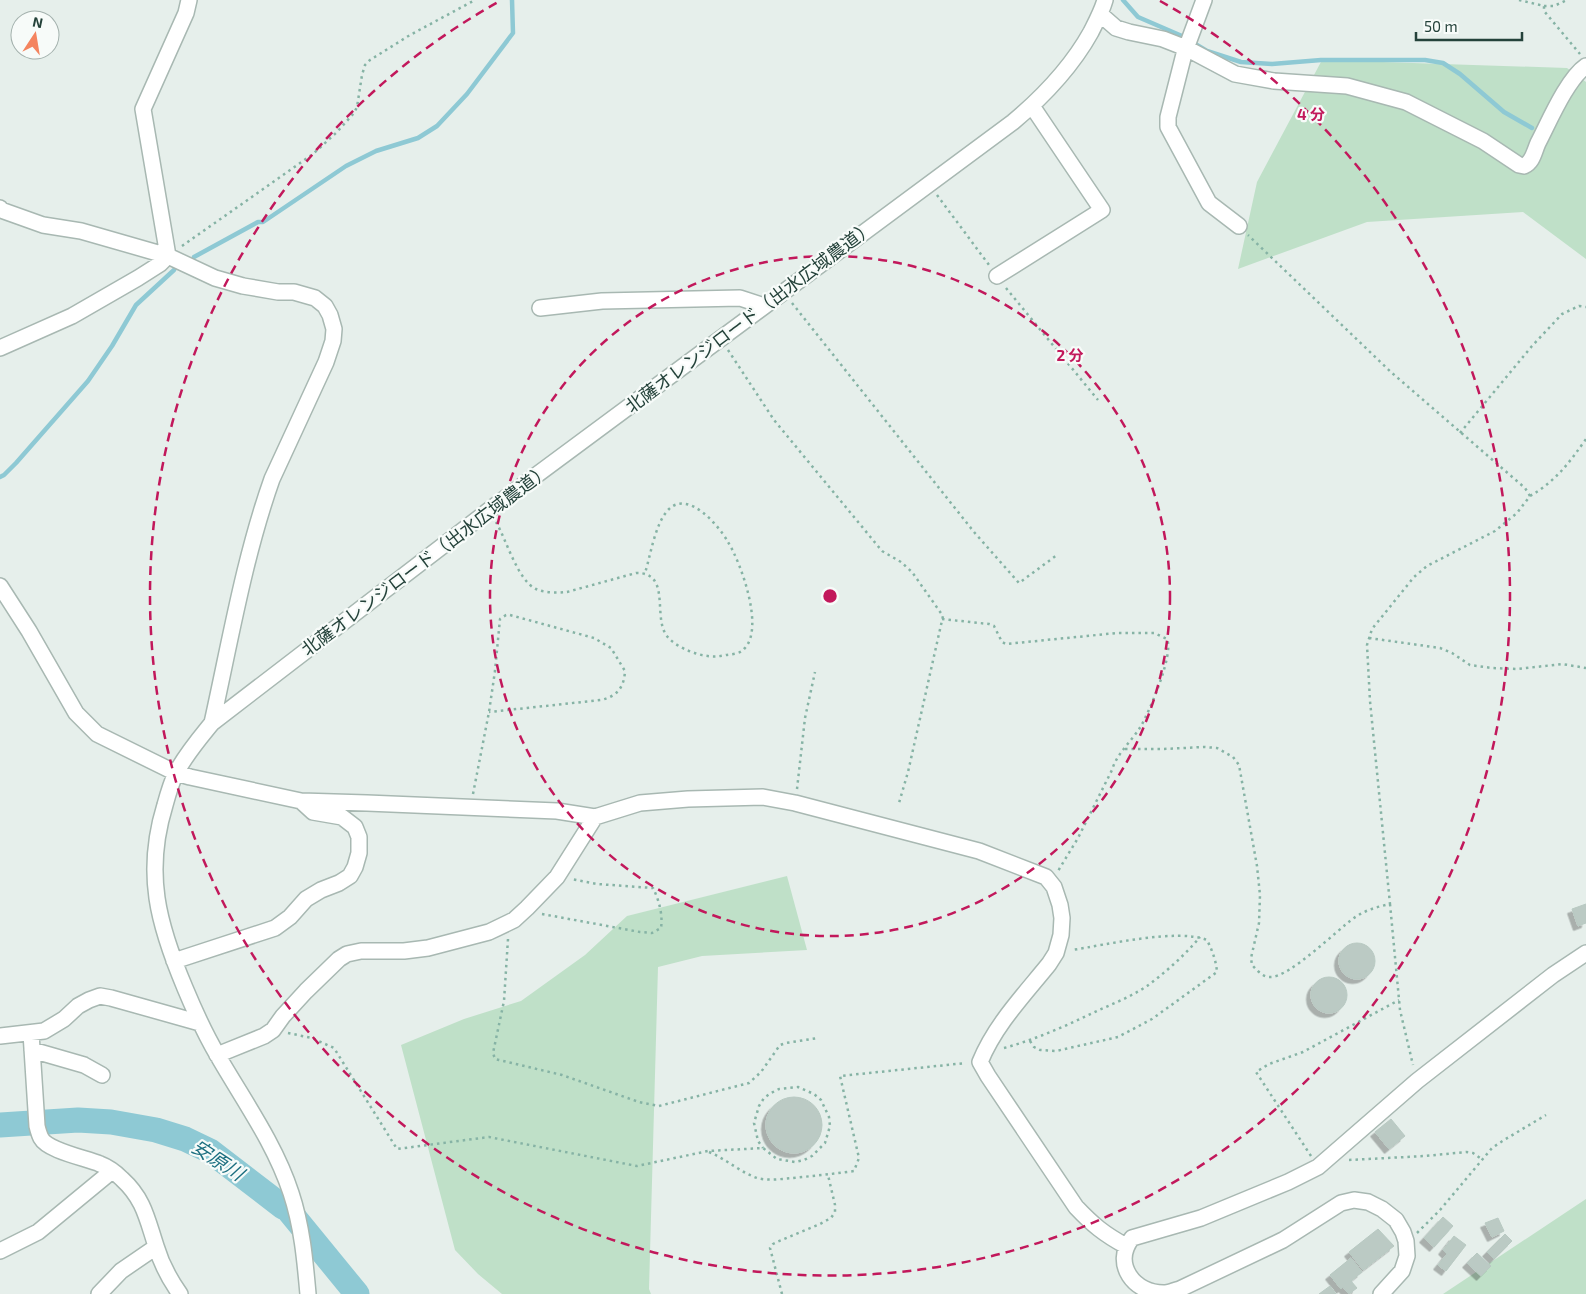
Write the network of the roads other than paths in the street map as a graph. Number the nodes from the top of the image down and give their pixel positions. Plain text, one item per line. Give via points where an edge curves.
1 (189, 0) edge
2 (1204, 0) edge
3 (1102, 7) edge
4 (1188, 43) junction
5 (1586, 66) edge
6 (1032, 106) junction
7 (0, 208) edge
8 (1239, 226) road end
9 (168, 256) junction
10 (997, 276) road end
11 (764, 306) junction
12 (540, 308) dead end
13 (0, 348) edge
14 (0, 586) edge
15 (212, 724) junction
16 (176, 773) junction
17 (301, 801) junction
18 (595, 817) junction
19 (1586, 953) edge
20 (174, 961) junction
21 (200, 1023) junction
22 (31, 1033) junction
23 (0, 1036) edge
24 (32, 1050) junction
25 (217, 1055) junction
26 (102, 1075) dead end
27 (112, 1171) junction
28 (1126, 1246) junction
29 (156, 1247) junction
30 (0, 1251) edge
31 (99, 1294) edge
32 (180, 1294) edge
33 (308, 1294) edge
34 (1381, 1294) edge

1 - 9 street via 143,110
2 - 4 street
3 - 4 street via 1116,28
3 - 6 street, 北薩オレンジロード（出水広域農道） via 1074,61
4 - 5 street via 1235,74 1274,81 1347,86 1406,102 1482,141 1519,166 1531,161 1573,78
4 - 8 street via 1168,127 1209,203
6 - 10 street via 1102,210
6 - 11 street, 北薩オレンジロード（出水広域農道）
7 - 9 street via 43,225 81,231
9 - 13 street via 138,278 72,316
9 - 15 street via 216,278 243,286 315,298 325,306 334,329 326,362 266,498
11 - 12 street via 740,298 602,302
11 - 15 street, 北薩オレンジロード（出水広域農道） via 488,511
14 - 16 street via 76,713 97,734
15 - 16 street, 北薩オレンジロード（出水広域農道） via 191,748
16 - 17 street
16 - 20 street, 北薩オレンジロード（出水広域農道） via 161,818 154,853 160,916
17 - 18 street via 557,811
17 - 20 street via 313,812 342,816 355,827 359,853 350,876 306,899 276,928
18 - 25 street via 557,877 519,915 489,932 428,948 347,954 306,991 273,1030
18 - 28 street via 640,803 763,797 979,851 1046,877 1054,887 1062,918 1056,952 999,1026 982,1056 988,1076 1076,1207 1094,1226
19 - 28 street via 1417,1081 1318,1167 1201,1218 1132,1238
20 - 21 street, 北薩オレンジロード（出水広域農道）
21 - 22 street via 100,996 78,1006 44,1031
21 - 25 street, 北薩オレンジロード（出水広域農道）
22 - 23 street
22 - 24 street
24 - 26 street via 84,1065
24 - 27 street via 37,1126 41,1139
25 - 33 street, 北薩オレンジロード（出水広域農道） via 270,1144 291,1192 299,1221
27 - 29 street via 138,1197 147,1214
27 - 30 street via 38,1232
28 - 34 street via 1125,1264 1131,1281 1152,1292 1165,1293 1283,1240 1340,1202 1368,1202 1396,1220 1406,1241 1407,1256 1402,1271
29 - 31 street via 122,1271
29 - 32 street

